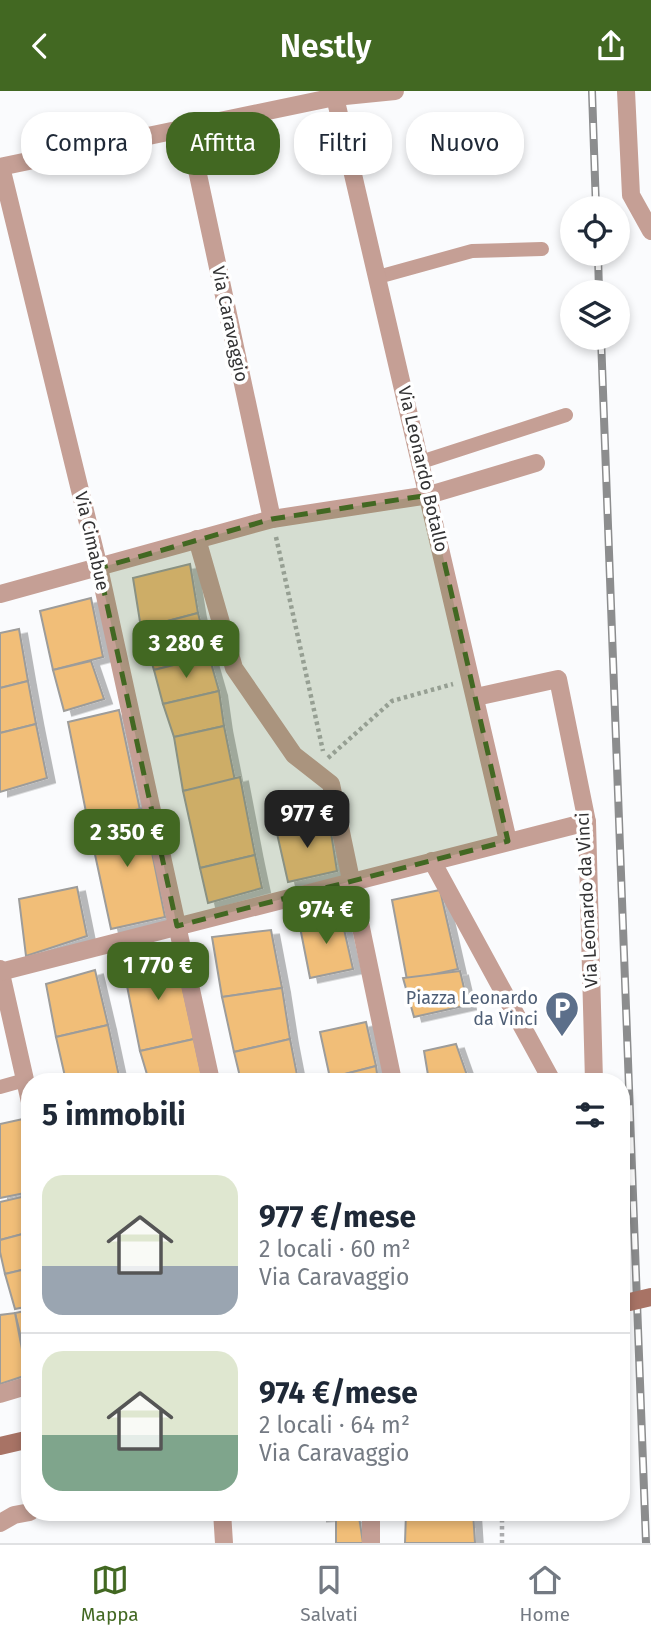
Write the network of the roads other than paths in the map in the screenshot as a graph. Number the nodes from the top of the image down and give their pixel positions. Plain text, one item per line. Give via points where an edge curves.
1 (395, 91) edge
2 (626, 91) edge
3 (335, 97) junction
4 (264, 112) edge
5 (166, 133) edge
6 (1, 167) edge
7 (198, 175) edge
8 (651, 231) edge
9 (542, 249) dead end
10 (378, 277) junction
11 (566, 415) dead end
12 (421, 462) junction
13 (536, 463) dead end
14 (429, 495) junction
15 (272, 519) junction
16 (197, 539) junction
17 (99, 568) junction
18 (0, 594) edge
19 (473, 688) junction
20 (587, 822) junction
21 (508, 841) junction
22 (432, 861) junction
23 (351, 884) junction
24 (177, 926) junction
25 (0, 971) edge
26 (23, 1073) edge
27 (209, 1073) edge
28 (391, 1073) edge
29 (548, 1073) edge
30 (594, 1073) edge
31 (21, 1081) edge
32 (0, 1087) edge
33 (651, 1297) edge
34 (630, 1302) edge
35 (21, 1388) edge
36 (0, 1394) edge
37 (21, 1441) edge
38 (0, 1446) edge
39 (21, 1514) edge
40 (223, 1521) edge
41 (371, 1521) edge
42 (0, 1523) edge
43 (224, 1543) edge
44 (371, 1543) edge

1 - 3 street
2 - 8 street via 631,195
3 - 4 street
3 - 10 street, Via Leonardo Botallo
5 - 6 street
6 - 17 street, Via Cimabue
7 - 15 street, Via Caravaggio
9 - 10 lane via 472,251
10 - 12 street, Via Leonardo Botallo
11 - 12 lane
12 - 14 street, Via Leonardo Botallo
13 - 14 street
14 - 15 street
14 - 19 street, Via Leonardo Botallo
15 - 16 street
16 - 17 street
16 - 23 street via 234,668 294,755 331,784
17 - 18 street
17 - 24 street, Via Cimabue
19 - 20 street, Via Leonardo da Vinci via 558,679
19 - 21 street, Via Leonardo Botallo
20 - 21 street
20 - 30 street, Via Leonardo da Vinci
21 - 22 street
22 - 23 street
22 - 29 street
23 - 24 street
23 - 28 street
24 - 25 street
24 - 27 street, Via Cimabue
25 - 26 street
31 - 32 lane
33 - 34 street, bridge
35 - 36 street
37 - 38 street
39 - 42 street
40 - 43 street
41 - 44 street

